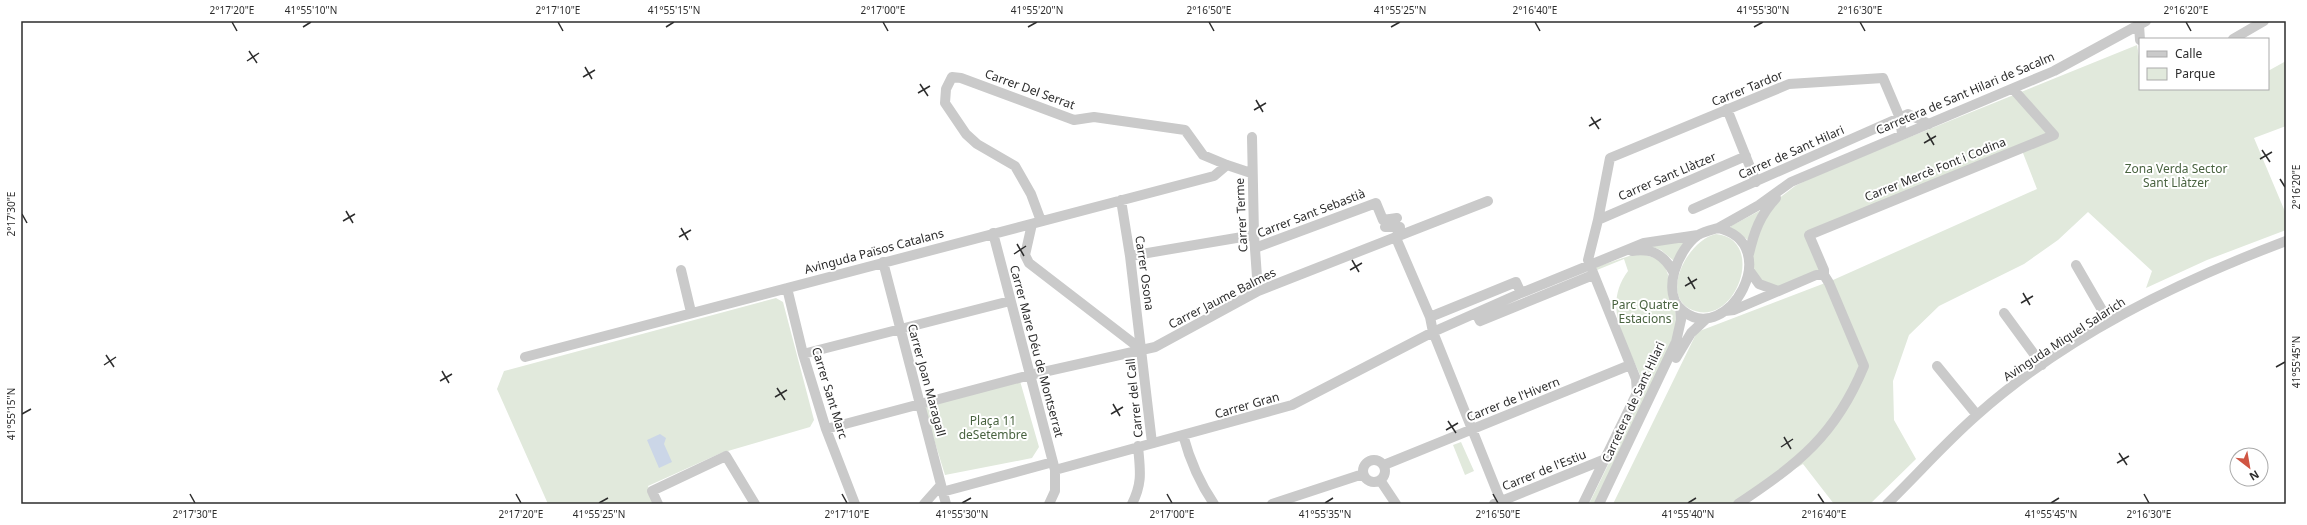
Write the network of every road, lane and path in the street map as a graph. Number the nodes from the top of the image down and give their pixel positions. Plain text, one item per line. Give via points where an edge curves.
1 (2264, 21) edge
2 (2142, 23) edge
3 (2140, 38) edge
4 (2234, 38) edge
5 (2013, 90) junction
6 (1727, 110) junction
7 (1900, 118) junction
8 (1929, 124) junction
9 (1902, 134) junction
10 (1252, 137) dead end
11 (1746, 156) junction
12 (1227, 165) junction
13 (1252, 173) junction
14 (1756, 182) junction
15 (1791, 182) junction
16 (1121, 200) junction
17 (1488, 201) dead end
18 (1693, 209) dead end
19 (1598, 220) junction
20 (1037, 222) junction
21 (1718, 228) junction
22 (993, 234) junction
23 (1254, 235) junction
24 (1698, 235) junction
25 (1396, 238) junction
26 (2286, 241) edge
27 (1255, 248) junction
28 (1622, 252) junction
29 (1749, 254) junction
30 (1130, 256) junction
31 (883, 262) junction
32 (2076, 265) dead end
33 (681, 270) dead end
34 (1591, 270) junction
35 (1749, 270) junction
36 (1674, 273) junction
37 (1824, 274) junction
38 (787, 288) junction
39 (1258, 291) junction
40 (1778, 291) junction
41 (1521, 293) junction
42 (1010, 301) junction
43 (1680, 308) junction
44 (1725, 311) junction
45 (692, 312) junction
46 (1476, 313) junction
47 (2004, 313) dead end
48 (1430, 317) junction
49 (1706, 319) junction
50 (2109, 322) junction
51 (899, 328) junction
52 (1433, 332) junction
53 (1142, 350) junction
54 (803, 354) junction
55 (526, 357) dead end
56 (1630, 365) junction
57 (2042, 365) junction
58 (1937, 366) dead end
59 (1030, 375) junction
60 (920, 403) junction
61 (1977, 415) junction
62 (826, 429) junction
63 (1473, 429) junction
64 (1183, 435) junction
65 (1152, 443) junction
66 (1138, 446) junction
67 (1603, 460) junction
68 (1384, 465) junction
69 (1054, 466) junction
70 (1363, 474) junction
71 (1380, 480) junction
72 (942, 497) edge
73 (1499, 503) edge
74 (658, 504) edge
75 (755, 504) edge
76 (855, 504) edge
77 (924, 504) edge
78 (1049, 504) edge
79 (1132, 504) edge
80 (1214, 504) edge
81 (1272, 504) edge
82 (1396, 504) edge
83 (1583, 504) edge
84 (1599, 504) edge
85 (1607, 504) edge
86 (1738, 504) edge
87 (1887, 504) edge

1 - 4 street
2 - 3 street
2 - 5 street, Carretera de Sant Hilari de Sacalm via 2054,71
5 - 8 street, Carretera de Sant Hilari de Sacalm
5 - 37 street, Carrer Mercè Font i Codina via 2054,135 1809,235
6 - 7 street, Carrer Tardor via 1789,84 1883,78
6 - 11 street
6 - 19 street, Carrer Tardor via 1610,158
7 - 8 street via 1912,115
7 - 9 street, Carrer Tardor
7 - 14 street, Carrer de Sant Hilari
8 - 9 street, Carretera de Sant Hilari de Sacalm
9 - 15 street, Carretera de Sant Hilari de Sacalm
10 - 13 street, Carrer Terme
11 - 14 street
11 - 19 street, Carrer Sant Llàtzer
12 - 13 street, Carrer Del Serrat
12 - 16 street, Avinguda Països Catalans via 1214,176
12 - 20 street, Carrer Del Serrat via 1203,155 1185,130 1094,117 1074,120 952,76 946,90 945,103 966,134 977,144 1015,166 1031,194
13 - 23 street, Carrer Terme
14 - 18 street, Carrer de Sant Hilari
15 - 21 street, Carretera de Sant Hilari de Sacalm via 1759,205
15 - 29 street, Carretera de Sant Hilari de Sacalm via 1765,209 1754,230
16 - 20 street, Avinguda Països Catalans
16 - 30 street, Carrer Osona
17 - 25 street, Carrer Jaume Balmes
19 - 34 street via 1588,260
20 - 22 street, Avinguda Països Catalans
20 - 53 street via 1025,255 1029,263
21 - 24 street
21 - 29 street via 1738,237
22 - 31 street, Avinguda Països Catalans
22 - 42 street, Carrer Mare Déu de Montserrat
23 - 27 street, Carrer Terme
23 - 30 street
24 - 28 street via 1644,243
24 - 36 street via 1682,252
25 - 27 street, Carrer Sant Sebastià via 1400,227 1385,227 1397,218 1384,218 1376,203
25 - 39 street, Carrer Jaume Balmes
25 - 48 street
26 - 50 street, Avinguda Miquel Salarich via 2178,286
27 - 39 street, Carrer Terme
28 - 34 street
28 - 36 street via 1652,250 1663,257
29 - 35 street
30 - 53 street, Carrer Osona
31 - 38 street, Avinguda Països Catalans
31 - 51 street, Carrer Joan Maragall
32 - 50 street
33 - 45 street
34 - 41 street
34 - 46 street via 1480,321
34 - 56 street
35 - 40 street via 1759,284
35 - 44 street via 1737,297
36 - 43 street via 1673,289
37 - 40 street
37 - 86 street, Carrer Mercè Font i Codina via 1864,366 1854,392 1832,427 1803,457
38 - 45 street, Avinguda Països Catalans
38 - 54 street, Carrer Sant Marc
39 - 53 street, Carrer Jaume Balmes via 1155,347
40 - 44 street via 1734,310
41 - 46 street
41 - 48 street via 1516,282
42 - 51 street
42 - 59 street, Carrer Mare Déu de Montserrat
43 - 49 street via 1690,316
43 - 84 street, Carretera de Sant Hilari via 1681,320 1676,342
44 - 49 street
45 - 55 street, Avinguda Països Catalans
46 - 52 street
47 - 57 street
48 - 52 street
49 - 85 street, Carretera de Sant Hilari via 1681,347
50 - 57 street, Avinguda Miquel Salarich
51 - 54 street
51 - 60 street, Carrer Joan Maragall
52 - 63 street
52 - 64 street, Carrer Gran via 1292,405
53 - 59 street, Carrer Jaume Balmes
53 - 65 street, Carrer del Call
54 - 62 street, Carrer Sant Marc
56 - 63 street, Carrer de l'Hivern
56 - 67 street via 1636,379 1637,393
57 - 61 street, Avinguda Miquel Salarich
58 - 61 street
59 - 60 street, Carrer Jaume Balmes
59 - 69 street, Carrer Mare Déu de Montserrat
60 - 62 street, Carrer Jaume Balmes
60 - 72 street, Carrer Joan Maragall
61 - 87 street, Avinguda Miquel Salarich
62 - 76 street, Carrer Sant Marc
63 - 68 street, Carrer de l'Hivern
63 - 73 street
64 - 65 street, Carrer Gran
64 - 80 street via 1198,480
65 - 66 street, Carrer Gran
66 - 69 street, Carrer Gran
66 - 79 street via 1140,489
67 - 73 street, Carrer de l'Estiu
67 - 83 street
68 - 70 street via 1375,459 1368,461 1363,466
68 - 71 street via 1385,472
69 - 72 street, Carrer Gran via 1030,470
69 - 78 street, Carrer Mare Déu de Montserrat via 1055,491
70 - 71 street via 1368,481
70 - 81 street
71 - 82 street
72 - 77 street
74 - 75 street via 652,491 726,456

